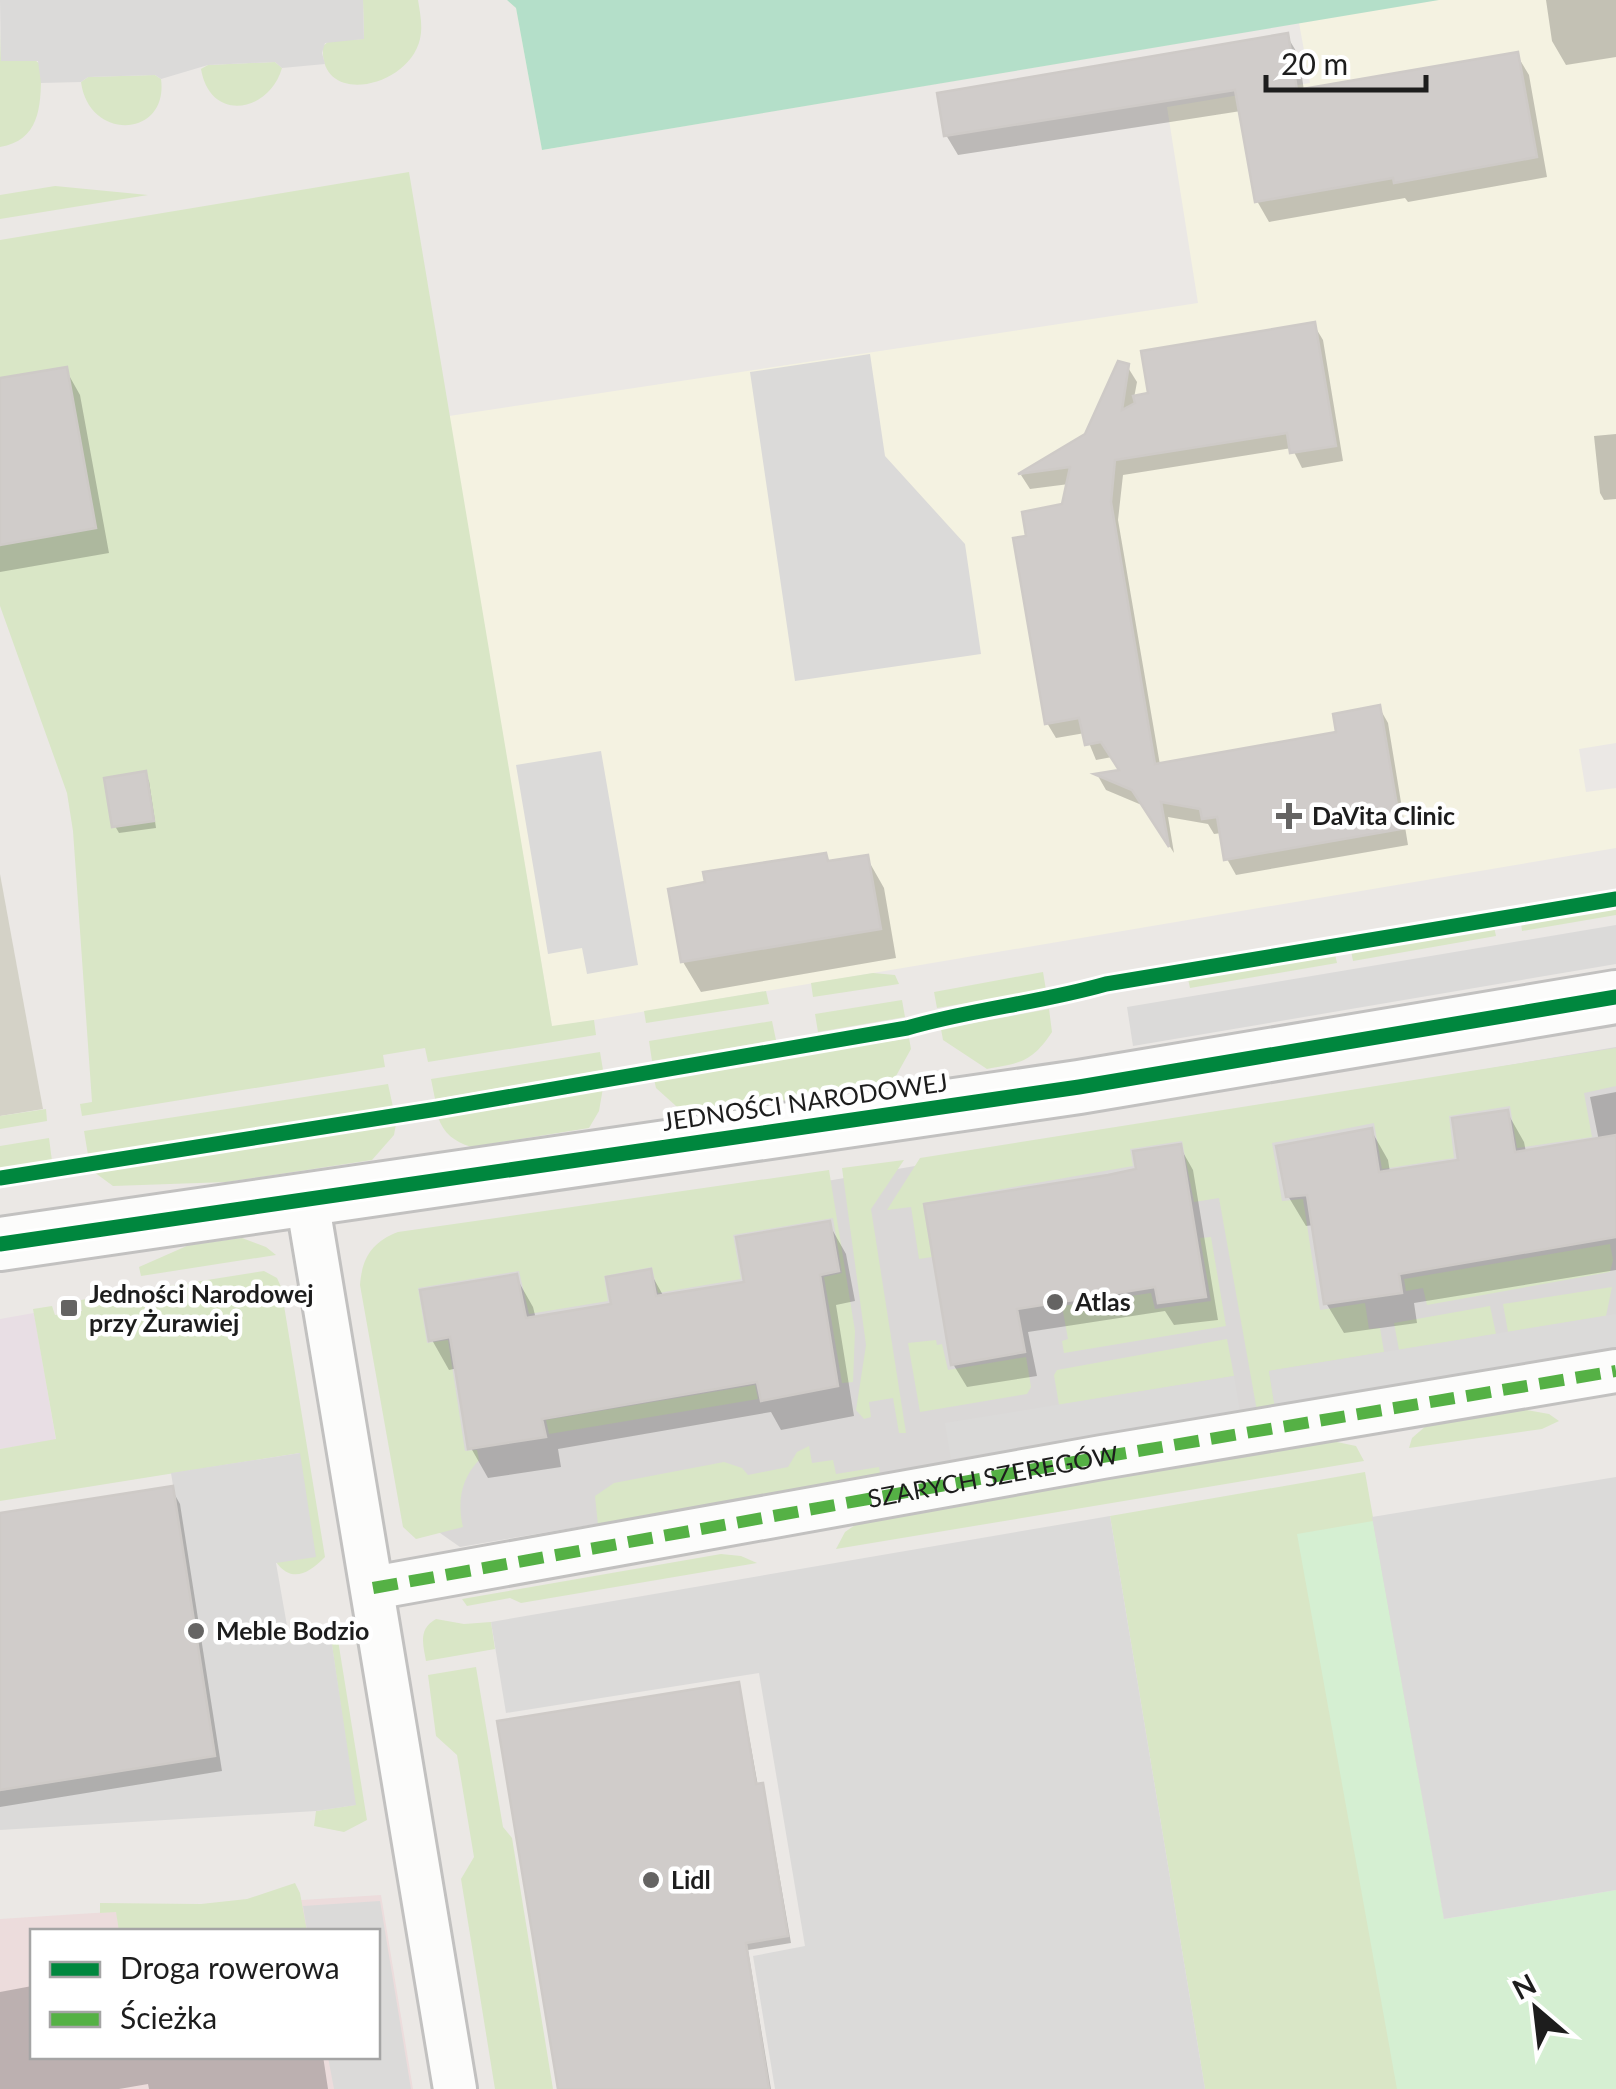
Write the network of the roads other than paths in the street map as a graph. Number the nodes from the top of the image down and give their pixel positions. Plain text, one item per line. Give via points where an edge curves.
1 (1616, 996) edge
2 (308, 1200) junction
3 (0, 1244) edge
4 (1616, 1372) edge
5 (373, 1588) junction
6 (454, 2089) edge

1 - 2 street, JEDNOŚCI NARODOWEJ via 1060,1090
2 - 3 street, JEDNOŚCI NARODOWEJ
2 - 5 street
4 - 5 street, SZARYCH SZEREGÓW
5 - 6 street

